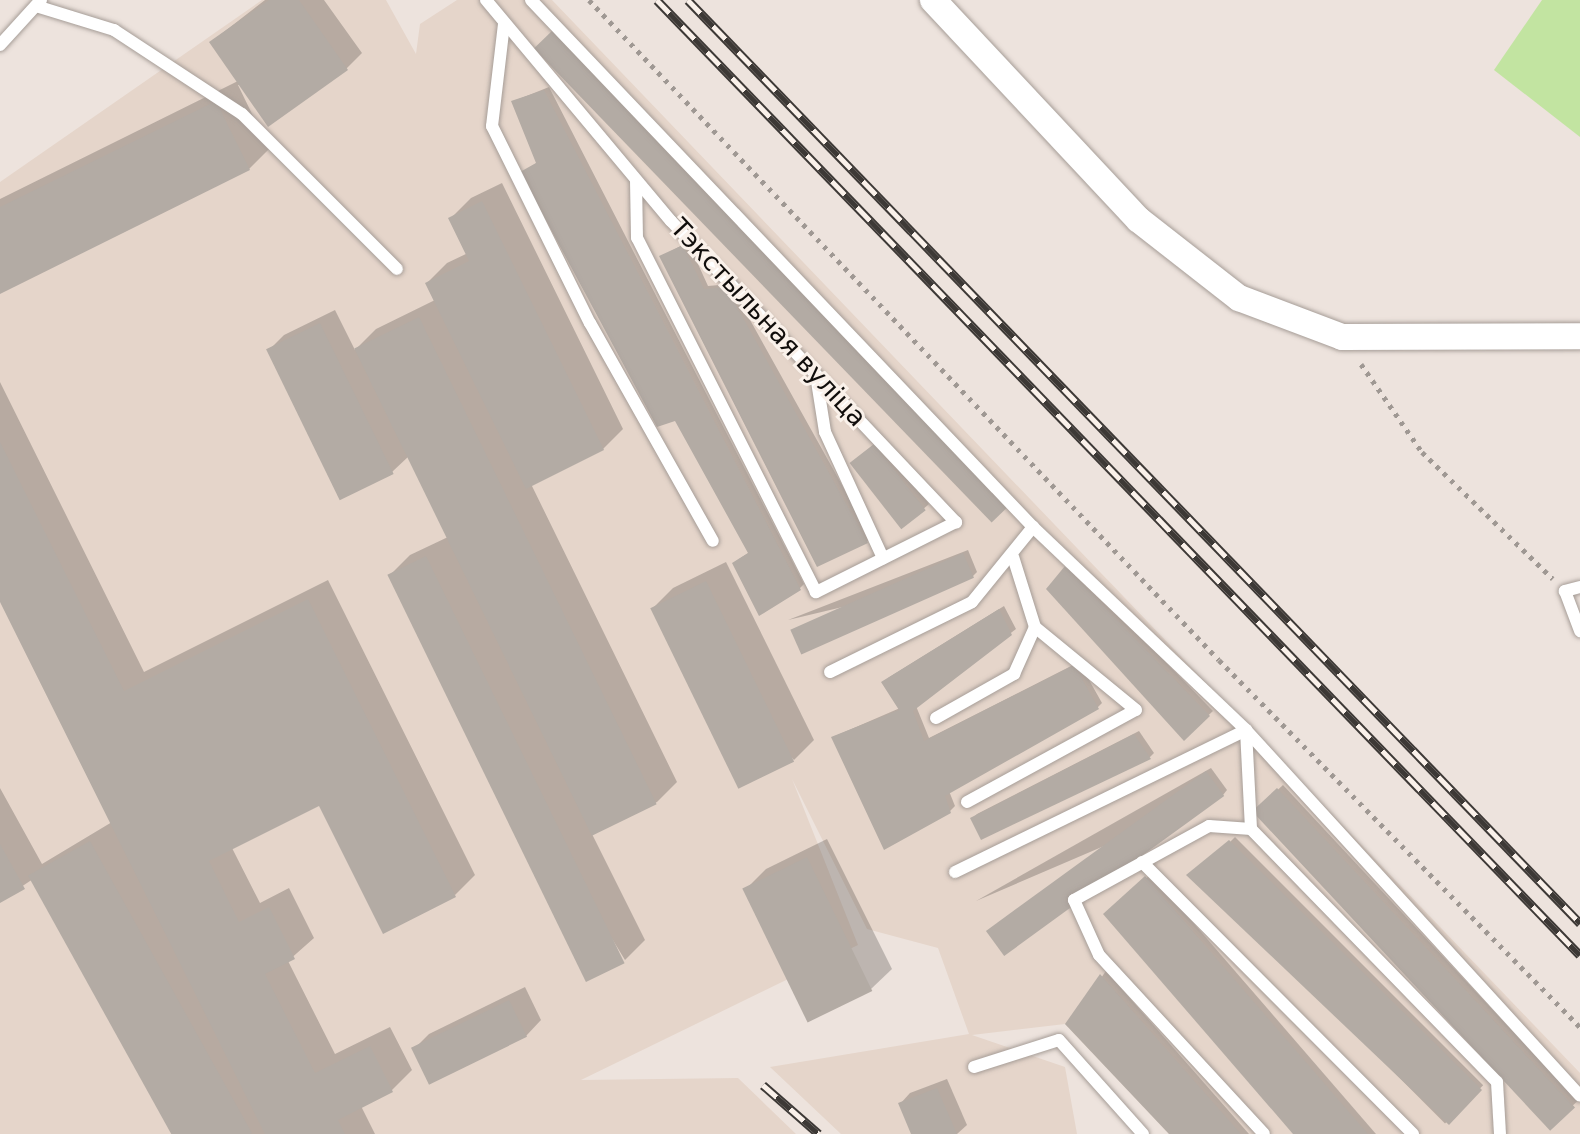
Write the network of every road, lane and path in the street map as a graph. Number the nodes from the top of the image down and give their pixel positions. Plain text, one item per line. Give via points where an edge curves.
1 (486, 0) edge
2 (531, 0) edge
3 (589, 0) edge
4 (933, 0) edge
5 (38, 3) edge
6 (504, 24) junction
7 (0, 45) edge
8 (636, 180) junction
9 (397, 269) dead end
10 (1580, 336) edge
11 (1342, 337) junction
12 (816, 374) junction
13 (1033, 527) junction
14 (713, 541) dead end
15 (1013, 557) junction
16 (883, 558) junction
17 (1580, 587) edge
18 (1565, 591) junction
19 (1035, 627) junction
20 (1580, 631) edge
21 (830, 672) dead end
22 (936, 718) dead end
23 (1246, 730) junction
24 (967, 802) dead end
25 (1251, 829) junction
26 (1142, 862) junction
27 (955, 872) dead end
28 (1580, 1027) edge
29 (974, 1067) dead end
30 (1580, 1096) edge
31 (1497, 1133) edge
32 (1143, 1134) edge
33 (1264, 1134) edge
34 (1413, 1134) edge

1 - 6 lane, Тэкстыльная вуліца
2 - 13 lane
3 - 28 path via 1219,660
4 - 11 street via 1139,220 1239,298
5 - 7 lane
5 - 9 lane via 114,30 242,114
6 - 8 lane, Тэкстыльная вуліца
6 - 14 lane via 492,126 590,323
8 - 12 lane, Тэкстыльная вуліца
8 - 16 lane, Тэкстыльная вуліца via 637,238 816,592
10 - 11 street
11 - 18 path via 1422,452
12 - 16 lane via 825,432
12 - 16 lane, Тэкстыльная вуліца via 956,522
13 - 15 lane
13 - 23 lane
15 - 19 lane
15 - 21 lane via 972,602
17 - 18 lane
18 - 20 lane
19 - 22 lane via 1014,674
19 - 24 lane via 1136,710
23 - 25 lane
23 - 27 lane
23 - 30 lane
25 - 26 lane via 1209,826
25 - 31 lane via 1497,1082
26 - 33 lane via 1074,900 1099,955
26 - 34 lane
29 - 32 lane via 1059,1040

